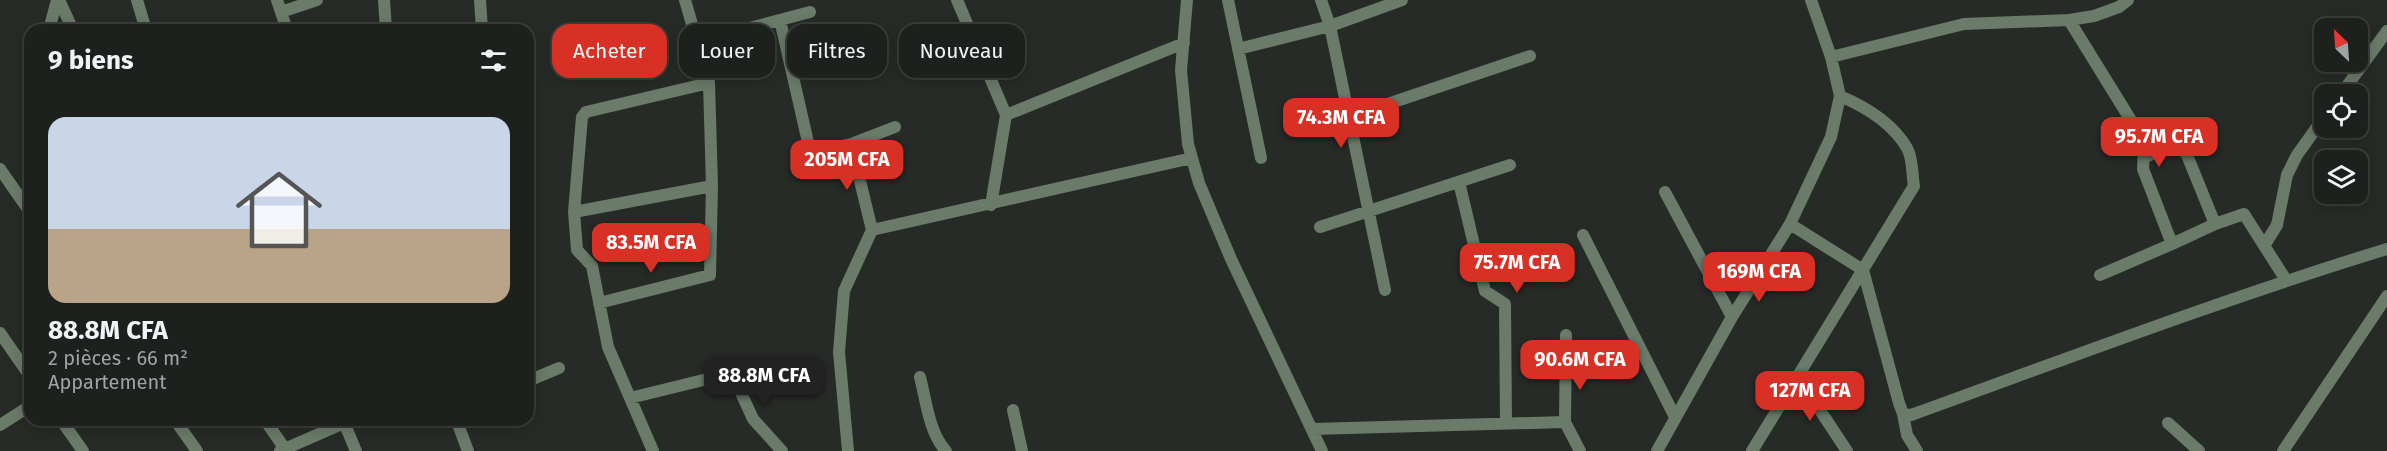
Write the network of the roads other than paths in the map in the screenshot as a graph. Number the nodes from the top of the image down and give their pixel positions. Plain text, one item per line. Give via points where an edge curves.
1 (58, 0) edge
2 (137, 0) edge
3 (277, 0) edge
4 (317, 0) edge
5 (384, 0) edge
6 (480, 0) edge
7 (685, 0) edge
8 (957, 0) edge
9 (1187, 0) edge
10 (1228, 0) edge
11 (1322, 0) edge
12 (1402, 0) edge
13 (1811, 0) edge
14 (2128, 0) edge
15 (281, 12) junction
16 (810, 12) dead end
17 (780, 20) junction
18 (2069, 20) junction
19 (51, 24) edge
20 (70, 24) edge
21 (144, 24) edge
22 (285, 24) edge
23 (386, 24) edge
24 (482, 24) edge
25 (692, 24) edge
26 (765, 24) edge
27 (1330, 26) junction
28 (2387, 32) edge
29 (1184, 42) junction
30 (1238, 49) junction
31 (1530, 56) dead end
32 (1831, 57) junction
33 (708, 78) edge
34 (709, 82) junction
35 (2348, 84) edge
36 (1840, 96) junction
37 (1006, 115) junction
38 (1349, 117) junction
39 (895, 127) dead end
40 (2314, 131) edge
41 (851, 144) junction
42 (2146, 157) junction
43 (1192, 158) junction
44 (1261, 158) dead end
45 (1510, 165) dead end
46 (0, 169) edge
47 (1459, 182) junction
48 (711, 186) junction
49 (1665, 192) dead end
50 (24, 203) edge
51 (991, 205) junction
52 (1369, 211) junction
53 (574, 212) junction
54 (1790, 224) junction
55 (2215, 224) junction
56 (1320, 227) dead end
57 (872, 230) junction
58 (1583, 235) dead end
59 (2172, 244) junction
60 (2264, 246) junction
61 (2387, 249) edge
62 (1863, 270) junction
63 (2100, 275) dead end
64 (2286, 279) junction
65 (1385, 290) dead end
66 (2387, 296) edge
67 (599, 303) junction
68 (1732, 317) junction
69 (0, 333) edge
70 (1566, 335) dead end
71 (24, 367) edge
72 (559, 368) dead end
73 (920, 377) dead end
74 (1798, 377) junction
75 (534, 378) edge
76 (630, 398) junction
77 (24, 410) edge
78 (1013, 410) dead end
79 (1903, 414) junction
80 (1675, 417) junction
81 (1506, 422) junction
82 (1565, 422) junction
83 (2168, 423) dead end
84 (0, 425) edge
85 (65, 426) edge
86 (179, 426) edge
87 (268, 426) edge
88 (335, 426) edge
89 (346, 426) edge
90 (459, 426) edge
91 (1313, 429) junction
92 (282, 450) edge
93 (83, 451) edge
94 (197, 451) edge
95 (356, 451) edge
96 (468, 451) edge
97 (653, 451) edge
98 (782, 451) edge
99 (848, 451) edge
100 (946, 451) edge
101 (1022, 451) edge
102 (1322, 451) edge
103 (1580, 451) edge
104 (1657, 451) edge
105 (1752, 451) edge
106 (1847, 451) edge
107 (1917, 451) edge
108 (2199, 451) edge
109 (2283, 451) edge

1 - 19 street
1 - 20 street
2 - 21 street
3 - 15 street
4 - 15 street
5 - 23 street
6 - 24 street
7 - 25 street
8 - 37 street
9 - 29 street
10 - 30 street
11 - 27 street
12 - 27 street
13 - 32 street
14 - 18 street via 2120,7
15 - 22 street
16 - 17 street
17 - 26 street
17 - 41 street via 810,151
18 - 32 street via 1964,24
18 - 42 street via 2132,122
27 - 30 street
27 - 38 street
28 - 35 street
29 - 37 street
29 - 43 street via 1181,70
30 - 44 street
31 - 38 street
32 - 36 street
33 - 34 street
34 - 48 street
34 - 53 street via 586,112 582,117
36 - 54 street via 1831,136
36 - 62 street via 1861,105 1887,125 1908,150 1914,186
37 - 51 street
38 - 52 street
39 - 41 street
40 - 60 street via 2287,175 2277,225
41 - 57 street
42 - 55 street via 2172,145 2181,147
42 - 59 street via 2143,169
43 - 51 street
43 - 91 street via 1231,259
45 - 47 street
46 - 50 street
47 - 52 street
47 - 81 street via 1485,291 1505,304
48 - 53 street
48 - 67 street via 710,275
49 - 68 street
51 - 57 street
52 - 56 street
52 - 65 street
53 - 67 street via 577,250 592,266
54 - 62 street
54 - 68 street
55 - 59 street
55 - 60 street via 2244,214
57 - 99 street via 844,291 839,352
58 - 80 street
59 - 63 street
60 - 64 street
61 - 64 street
62 - 74 street
62 - 79 street
64 - 79 street via 1911,416
66 - 109 street
67 - 76 street via 608,347
68 - 80 street
69 - 71 street
70 - 82 street
72 - 75 street
73 - 100 street via 929,417
74 - 105 street
74 - 106 street
76 - 97 street
76 - 98 street via 732,373 753,419
77 - 84 street
78 - 101 street
79 - 107 street via 1907,435
80 - 104 street
81 - 82 street
81 - 91 street
82 - 103 street
83 - 108 street
85 - 93 street
86 - 94 street
87 - 92 street
88 - 92 street
89 - 95 street
90 - 96 street
91 - 102 street

